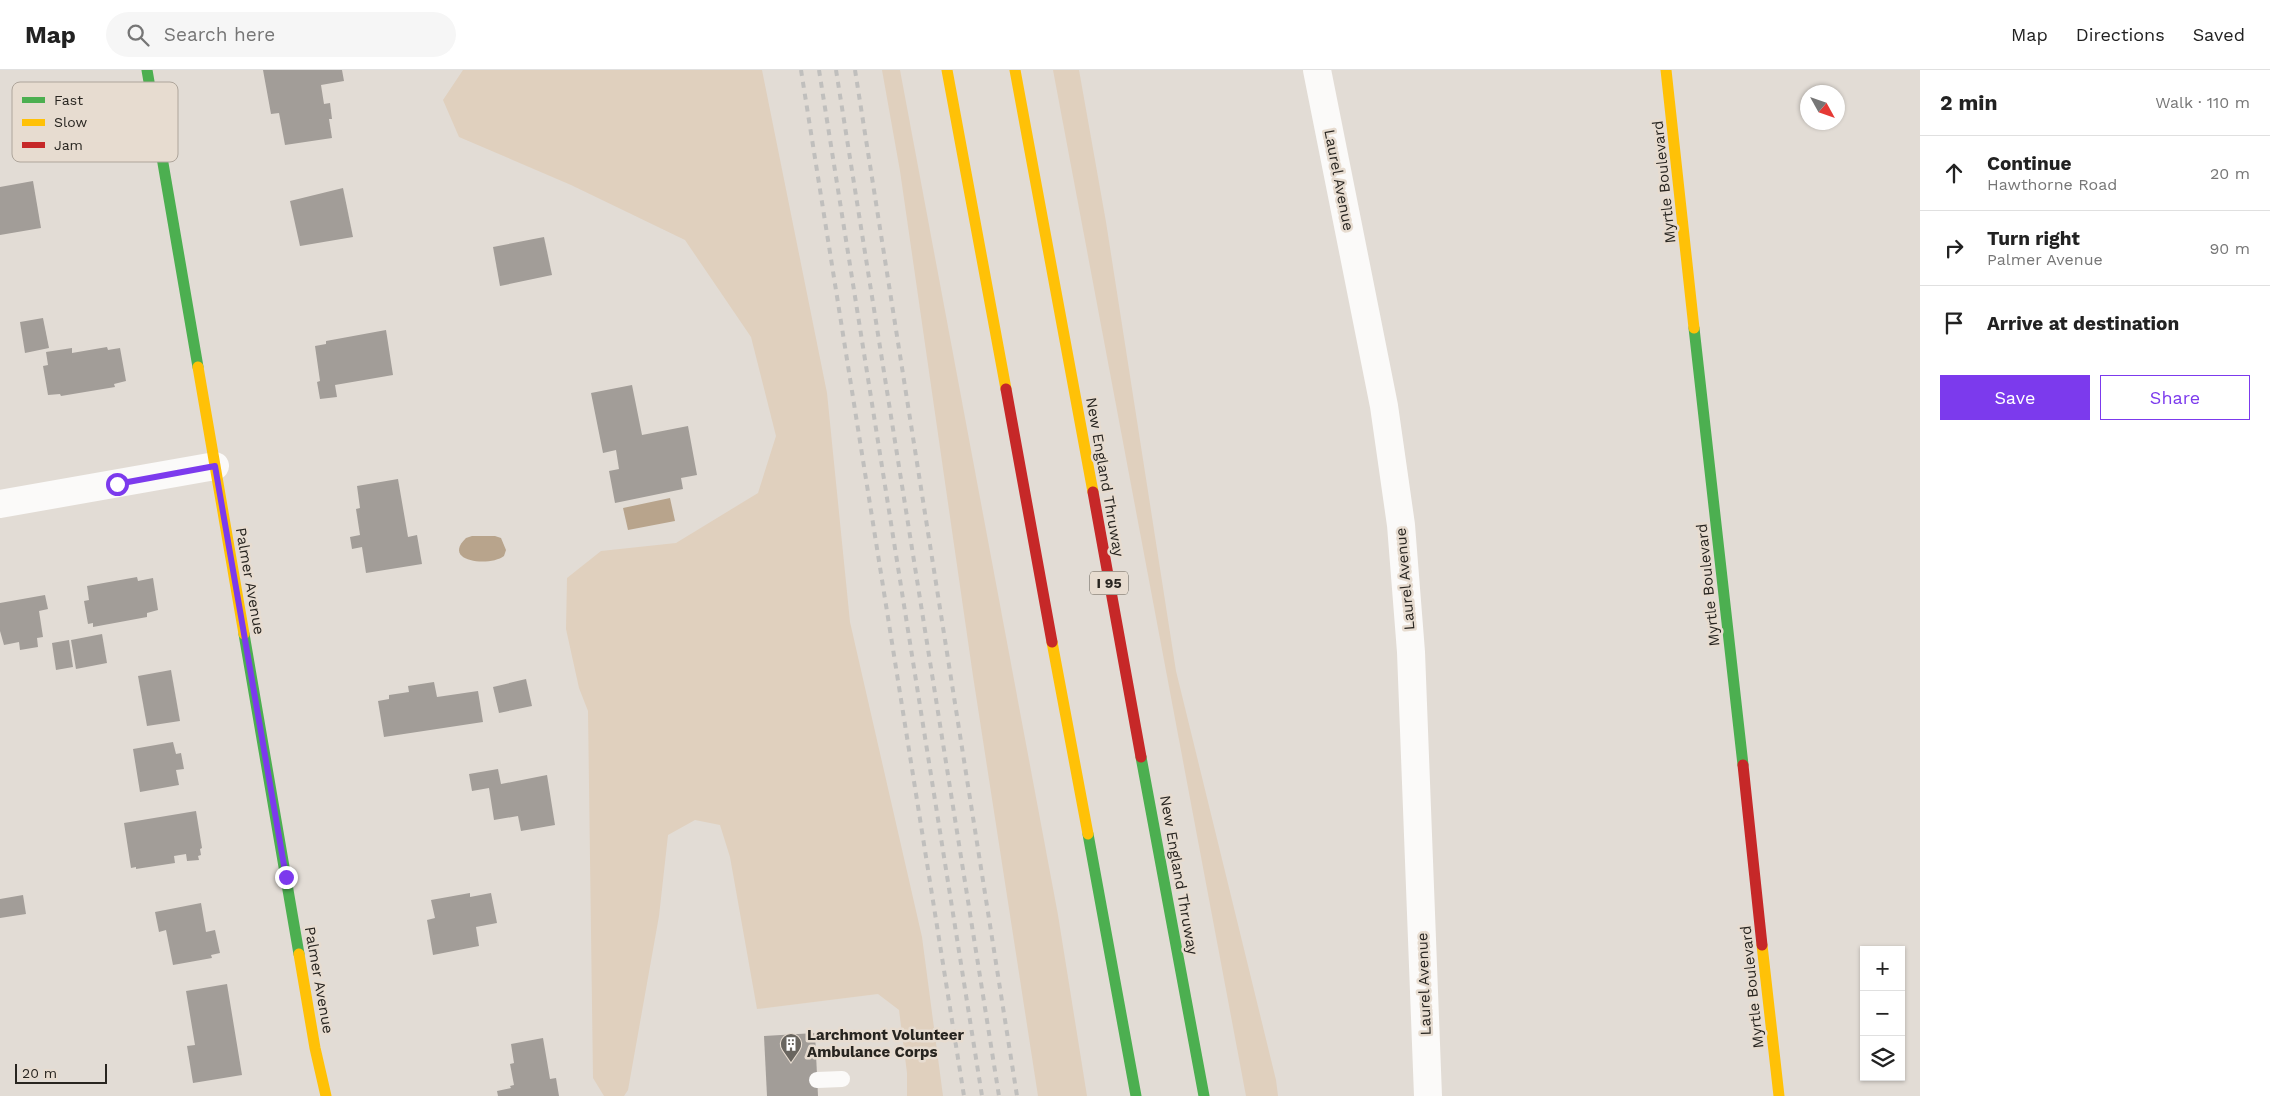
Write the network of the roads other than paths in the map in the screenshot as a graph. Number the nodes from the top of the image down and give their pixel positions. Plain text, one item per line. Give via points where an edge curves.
1 (947, 70) edge
2 (1014, 70) edge
3 (1317, 70) edge
4 (1666, 70) edge
5 (163, 162) edge
6 (215, 466) junction
7 (0, 504) edge
8 (842, 1079) dead end
9 (817, 1080) dead end
10 (326, 1096) edge
11 (1136, 1096) edge
12 (1204, 1096) edge
13 (1428, 1096) edge
14 (1779, 1096) edge

1 - 11 main road
2 - 12 main road, New England Thruway / I 95
3 - 13 street, Laurel Avenue via 1384,406 1401,525 1411,652
4 - 14 main road, Myrtle Boulevard
5 - 6 main road, Palmer Avenue
6 - 7 street
6 - 10 main road, Palmer Avenue via 315,1048
8 - 9 lane

